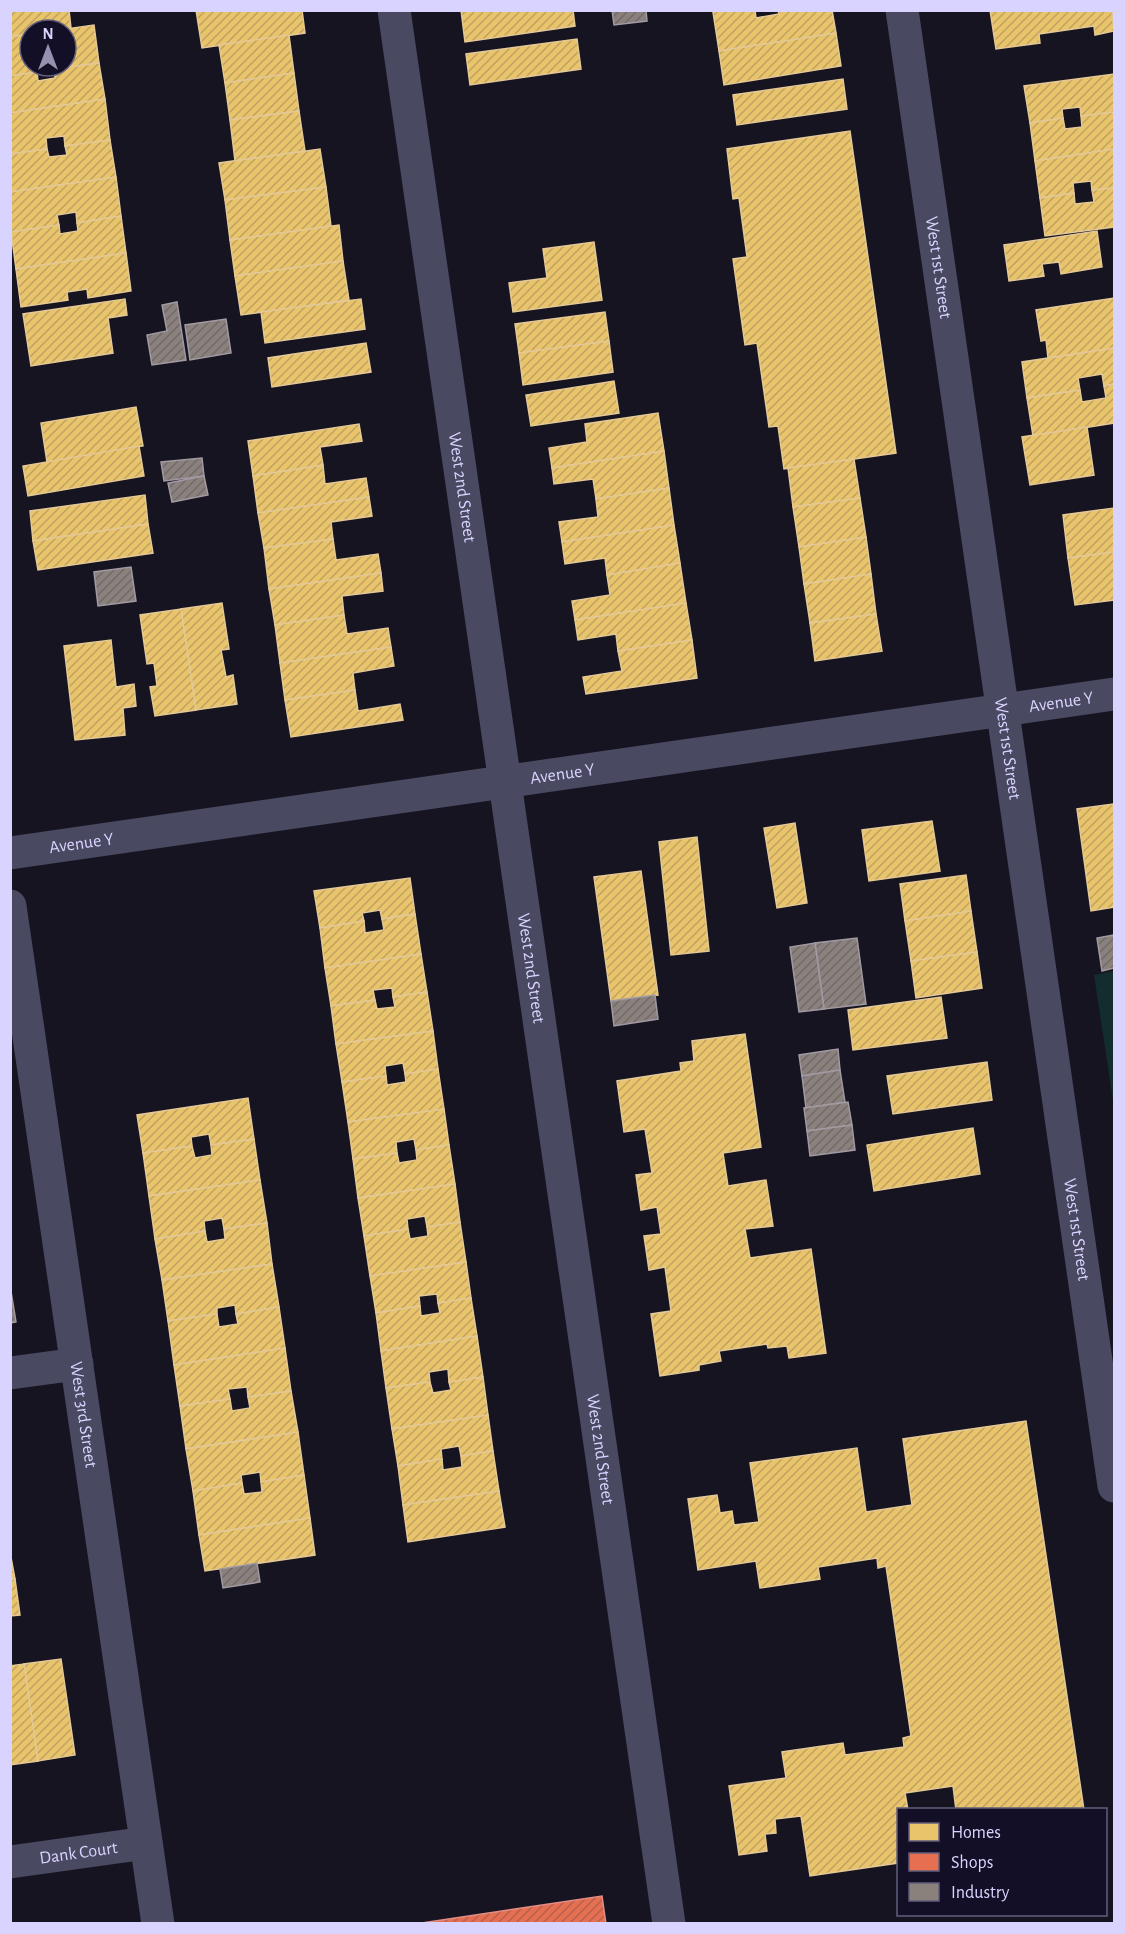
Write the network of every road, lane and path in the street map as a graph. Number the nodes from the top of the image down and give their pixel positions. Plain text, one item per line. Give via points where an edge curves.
1 (394, 10) edge
2 (902, 10) edge
3 (1114, 694) edge
4 (1003, 710) junction
5 (505, 781) junction
6 (10, 853) edge
7 (10, 906) edge
8 (77, 1364) junction
9 (10, 1373) edge
10 (1114, 1486) edge
11 (146, 1843) junction
12 (10, 1862) edge
13 (158, 1923) edge
14 (669, 1923) edge

1 - 5 street, West 2nd Street
2 - 4 street, West 1st Street
3 - 4 street, Avenue Y
4 - 5 street, Avenue Y
4 - 10 street, West 1st Street
5 - 6 street, Avenue Y
5 - 14 street, West 2nd Street
7 - 8 street, West 3rd Street
8 - 9 street
8 - 11 street, West 3rd Street
11 - 12 street, Dank Court
11 - 13 street, West 3rd Street

